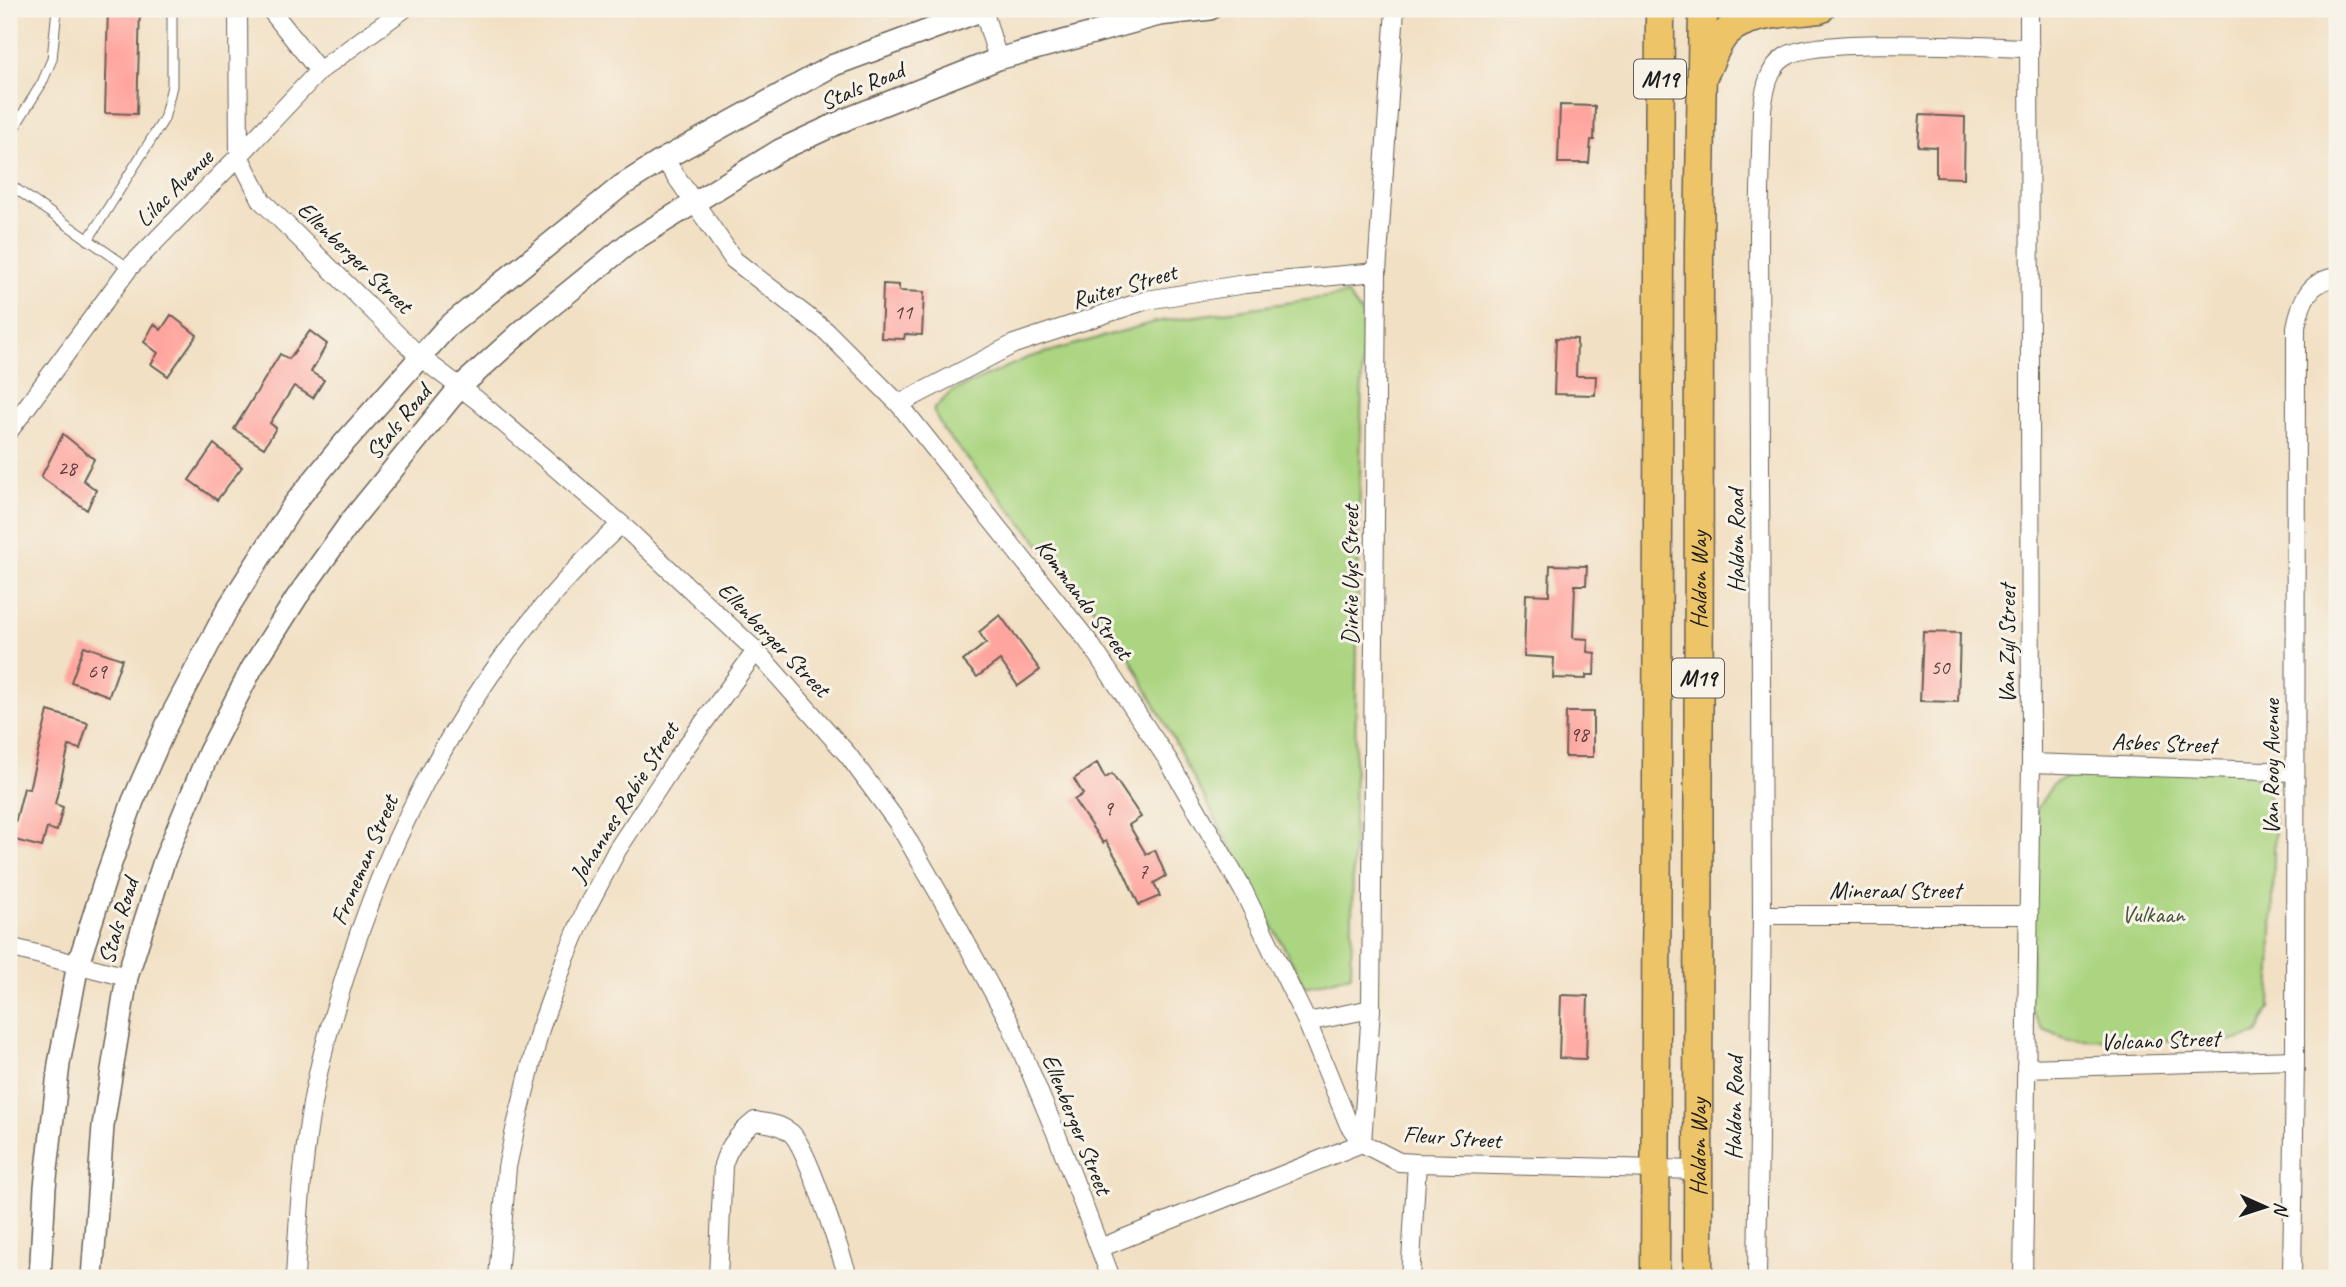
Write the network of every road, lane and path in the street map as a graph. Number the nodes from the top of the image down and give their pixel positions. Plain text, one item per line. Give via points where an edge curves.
1 (57, 9) edge
2 (172, 9) edge
3 (238, 9) edge
4 (270, 9) edge
5 (404, 9) edge
6 (984, 9) edge
7 (1210, 9) edge
8 (1395, 9) edge
9 (1660, 9) edge
10 (1703, 9) edge
11 (1820, 9) edge
12 (2029, 9) edge
13 (2030, 48) junction
14 (998, 59) junction
15 (319, 71) junction
16 (1702, 79) junction
17 (9, 136) edge
18 (239, 156) junction
19 (664, 159) junction
20 (9, 184) edge
21 (695, 202) junction
22 (88, 240) junction
23 (129, 268) junction
24 (1377, 272) junction
25 (2337, 278) edge
26 (1699, 340) junction
27 (1660, 341) junction
28 (420, 357) junction
29 (459, 388) junction
30 (899, 404) junction
31 (9, 431) edge
32 (621, 524) junction
33 (1659, 551) junction
34 (1699, 551) junction
35 (757, 650) junction
36 (2031, 763) junction
37 (2295, 772) junction
38 (1657, 854) junction
39 (1698, 855) junction
40 (1762, 915) junction
41 (2029, 915) junction
42 (9, 947) edge
43 (78, 964) junction
44 (127, 977) junction
45 (1371, 1009) junction
46 (1307, 1022) junction
47 (2295, 1060) junction
48 (2026, 1068) junction
49 (1362, 1143) junction
50 (1417, 1163) junction
51 (1656, 1169) junction
52 (1698, 1170) junction
53 (1101, 1248) junction
54 (40, 1278) edge
55 (92, 1278) edge
56 (295, 1278) edge
57 (498, 1278) edge
58 (718, 1278) edge
59 (849, 1278) edge
60 (1111, 1278) edge
61 (1410, 1278) edge
62 (1655, 1278) edge
63 (1698, 1278) edge
64 (1758, 1278) edge
65 (2023, 1278) edge
66 (2292, 1278) edge

1 - 17 lane via 52,59
2 - 22 lane via 172,86 164,119
3 - 18 street
4 - 15 street
5 - 15 street, Lilac Avenue
6 - 14 street
6 - 19 street, Stals Road via 834,65
7 - 14 street, Stals Road via 1159,15
8 - 24 street, Dirkie Uys Street
9 - 27 highway, Haldon Way / M19
10 - 16 highway, Haldon Way / M19
11 - 16 highway via 1735,25 1721,39
12 - 13 street, Van Zyl Street
13 - 36 street, Van Zyl Street
13 - 40 street, Haldon Road via 1877,45 1804,49 1784,57 1765,90 1759,232
14 - 21 street, Stals Road via 780,150
15 - 18 street, Lilac Avenue
16 - 26 highway, Haldon Way / M19
18 - 23 street, Lilac Avenue
18 - 28 street, Ellenberger Street via 262,201
19 - 21 street, Kommando Street
19 - 28 street, Stals Road via 547,245 446,328
20 - 22 lane
21 - 29 street, Stals Road via 629,243
21 - 30 street, Kommando Street via 734,260 826,331
22 - 23 lane
23 - 31 street, Lilac Avenue
24 - 30 street, Ruiter Street via 1245,284 1147,300 1014,344
24 - 45 street, Dirkie Uys Street
25 - 37 street, Van Rooy Avenue via 2317,284 2304,295 2296,327
26 - 27 highway
26 - 34 highway, Haldon Way / M19
27 - 33 highway, Haldon Way / M19
28 - 29 street, Ellenberger Street
28 - 43 street, Stals Road via 294,504 229,608 167,724 133,801
29 - 32 street, Ellenberger Street
29 - 44 street, Stals Road via 351,521 252,668 209,752 164,861
30 - 46 street, Kommando Street via 1088,641 1168,760 1242,890
32 - 35 street, Ellenberger Street
32 - 56 street, Froneman Street via 579,564 479,690 411,810 377,882 335,1008 312,1105
33 - 34 highway
33 - 38 highway, Haldon Way / M19
34 - 39 highway, Haldon Way / M19
35 - 53 street, Ellenberger Street via 848,755 898,823 945,904 1010,1023
35 - 57 street, Johannes Rabie Street via 617,850 566,957 540,1029 507,1167
36 - 37 street, Asbes Street
36 - 41 street, Van Zyl Street
37 - 47 street, Van Rooy Avenue
38 - 39 highway
38 - 51 highway, Haldon Way / M19
39 - 52 highway, Haldon Way / M19
40 - 41 street, Mineraal Street
40 - 64 street, Haldon Road
41 - 48 street, Van Zyl Street
42 - 43 street
43 - 44 street
43 - 54 street, Stals Road via 59,1064
44 - 55 street, Stals Road via 103,1126
45 - 46 street
45 - 49 street, Dirkie Uys Street
46 - 49 street, Kommando Street via 1349,1125
47 - 48 street, Volcano Street
47 - 66 street, Van Rooy Avenue
48 - 65 street, Van Zyl Street
49 - 50 street, Fleur Street via 1399,1162
49 - 53 street
50 - 51 street, Fleur Street
50 - 61 street
51 - 52 street, Fleur Street
51 - 62 highway, Haldon Way / M19
52 - 63 highway, Haldon Way / M19
53 - 60 street, Ellenberger Street
58 - 59 street via 723,1165 739,1133 755,1121 776,1124 793,1134

